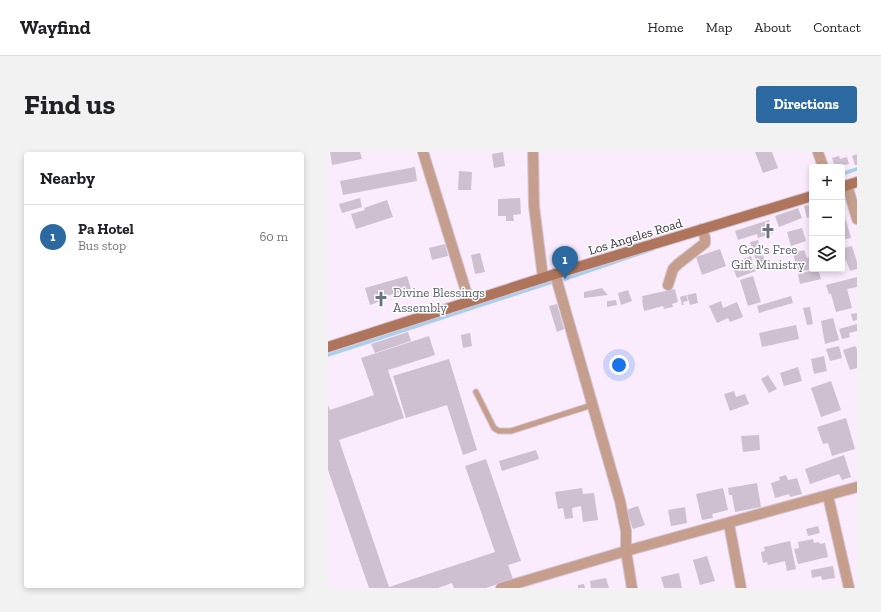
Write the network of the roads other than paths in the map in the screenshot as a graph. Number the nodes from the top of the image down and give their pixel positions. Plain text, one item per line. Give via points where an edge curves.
1 (423, 152) edge
2 (533, 152) edge
3 (818, 152) edge
4 (822, 164) edge
5 (857, 182) edge
6 (845, 186) edge
7 (845, 189) edge
8 (809, 197) edge
9 (857, 219) edge
10 (702, 229) junction
11 (555, 274) junction
12 (543, 278) junction
13 (668, 285) dead end
14 (469, 301) junction
15 (328, 347) edge
16 (476, 392) dead end
17 (592, 405) junction
18 (857, 487) edge
19 (828, 496) junction
20 (729, 524) junction
21 (626, 551) junction
22 (523, 585) edge
23 (501, 588) edge
24 (632, 588) edge
25 (741, 588) edge
26 (850, 588) edge

1 - 14 street
2 - 12 street via 534,206
3 - 4 street
5 - 6 main road
7 - 9 street
8 - 10 main road, Los Angeles Road
10 - 11 main road, Los Angeles Road
10 - 13 street via 705,243 673,269
11 - 12 main road, Los Angeles Road
11 - 17 street
12 - 14 main road, Los Angeles Road
14 - 15 main road, Los Angeles Road
16 - 17 lane via 494,428 499,432 511,431
17 - 21 street via 620,501 626,532
18 - 19 street
19 - 20 street
19 - 26 street
20 - 21 street
20 - 25 street
21 - 22 street
21 - 24 street
22 - 23 street

